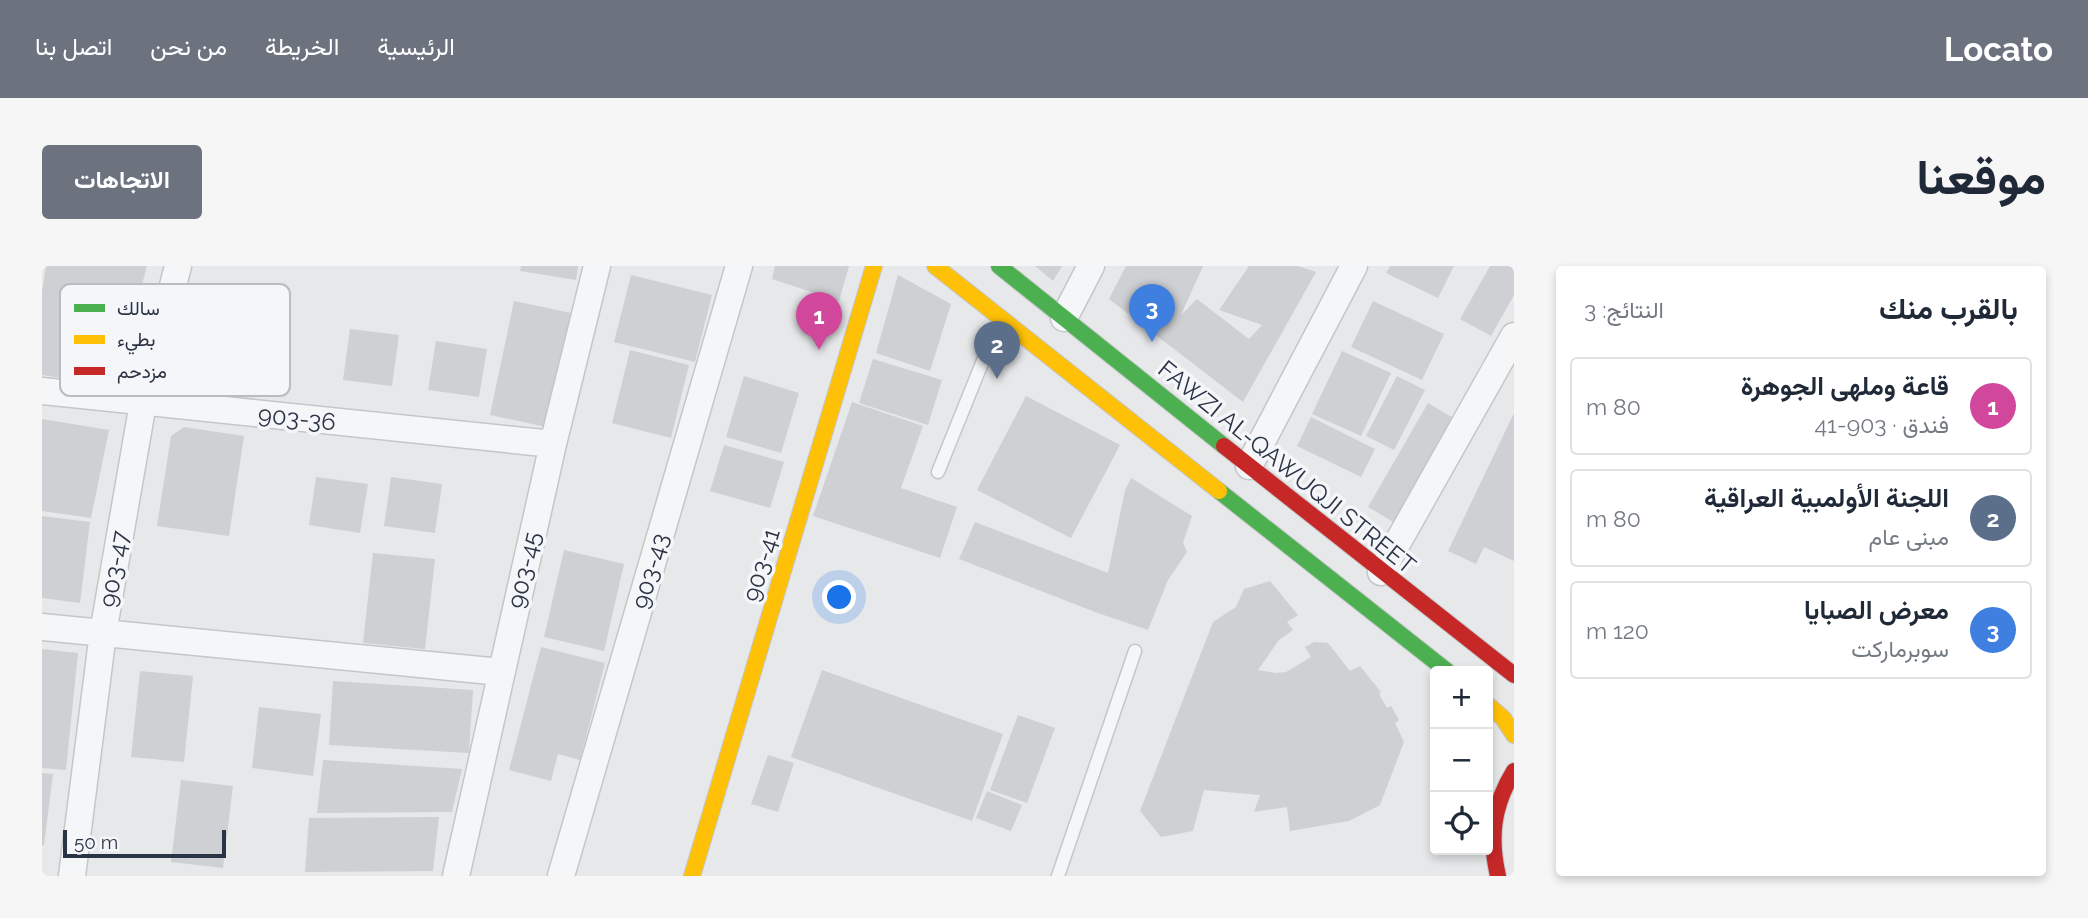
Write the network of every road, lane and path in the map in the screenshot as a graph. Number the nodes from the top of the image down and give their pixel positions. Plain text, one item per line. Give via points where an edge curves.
1 (177, 266) edge
2 (597, 266) edge
3 (739, 266) edge
4 (874, 266) edge
5 (935, 266) edge
6 (999, 266) edge
7 (1091, 266) edge
8 (1354, 266) edge
9 (172, 284) edge
10 (1000, 317) junction
11 (1064, 318) junction
12 (1514, 337) edge
13 (42, 391) edge
14 (60, 393) edge
15 (88, 396) edge
16 (144, 396) edge
17 (143, 402) junction
18 (553, 444) junction
19 (1249, 466) junction
20 (938, 472) dead end
21 (1381, 572) junction
22 (42, 627) edge
23 (103, 634) junction
24 (1135, 651) dead end
25 (1441, 666) edge
26 (501, 672) junction
27 (1514, 675) edge
28 (1493, 709) edge
29 (1514, 735) edge
30 (1514, 771) edge
31 (1493, 857) junction
32 (1477, 870) dead end
33 (72, 876) edge
34 (456, 876) edge
35 (561, 876) edge
36 (692, 876) edge
37 (1058, 876) edge
38 (1498, 876) edge

1 - 9 street, 903-47
2 - 18 street, 903-45
3 - 35 street, 903-43
4 - 36 street, 903-41
5 - 10 street
6 - 11 street, FAWZI AL-QAWUQJI STREET
7 - 11 street
8 - 19 street
10 - 20 lane
10 - 25 street
11 - 19 street, FAWZI AL-QAWUQJI STREET
12 - 21 street
13 - 14 street, 903-36
15 - 17 street, 903-36
16 - 17 street, 903-47
17 - 18 street, 903-36
17 - 23 street, 903-47
18 - 26 street, 903-45
19 - 21 street, FAWZI AL-QAWUQJI STREET
21 - 27 street, FAWZI AL-QAWUQJI STREET
22 - 23 street
23 - 26 street
23 - 33 street, 903-47
24 - 37 lane
26 - 34 street, 903-45
28 - 29 street
30 - 31 street via 1497,804
31 - 32 street
31 - 38 street

